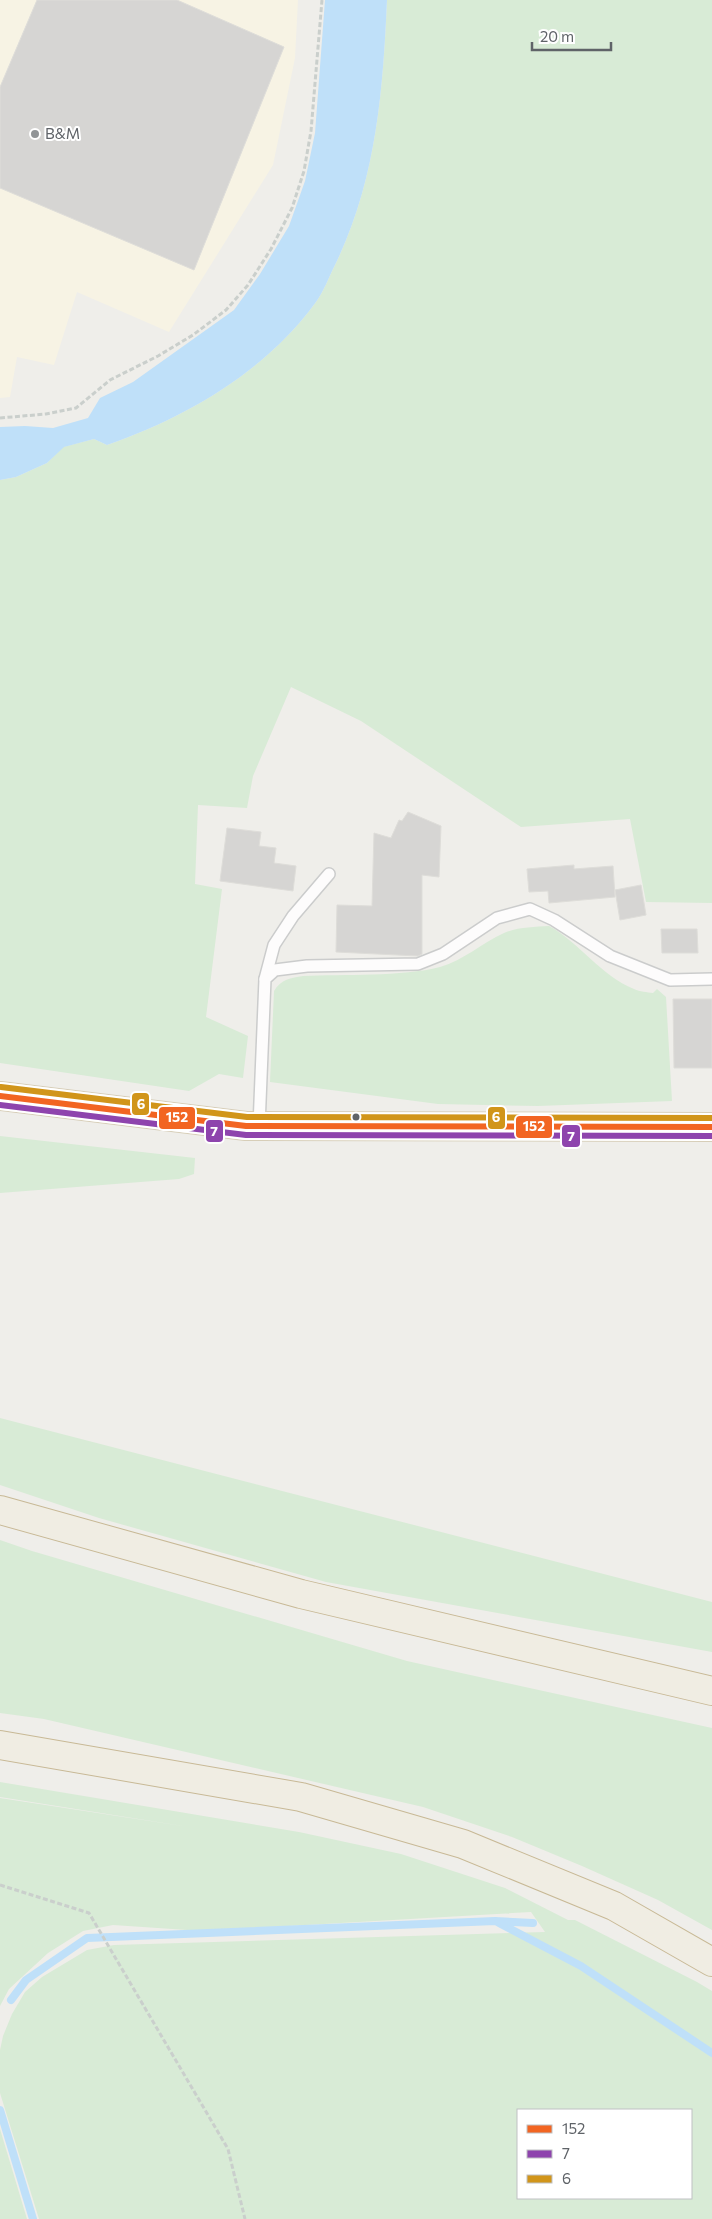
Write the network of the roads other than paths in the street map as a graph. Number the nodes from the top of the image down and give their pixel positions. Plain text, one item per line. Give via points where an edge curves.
1 (329, 874) dead end
2 (265, 979) junction
3 (712, 979) edge
4 (0, 1096) edge
5 (259, 1126) junction
6 (712, 1127) edge
7 (0, 1510) edge
8 (712, 1691) edge
9 (0, 1745) edge
10 (712, 1962) edge

1 - 2 lane via 293,916 274,946
2 - 3 lane via 275,970 307,966 418,964 443,954 497,918 530,909 554,920 610,956 670,980
2 - 5 lane
4 - 5 main road
5 - 6 main road
7 - 8 highway via 301,1594
9 - 10 highway via 301,1797 463,1844 614,1906

